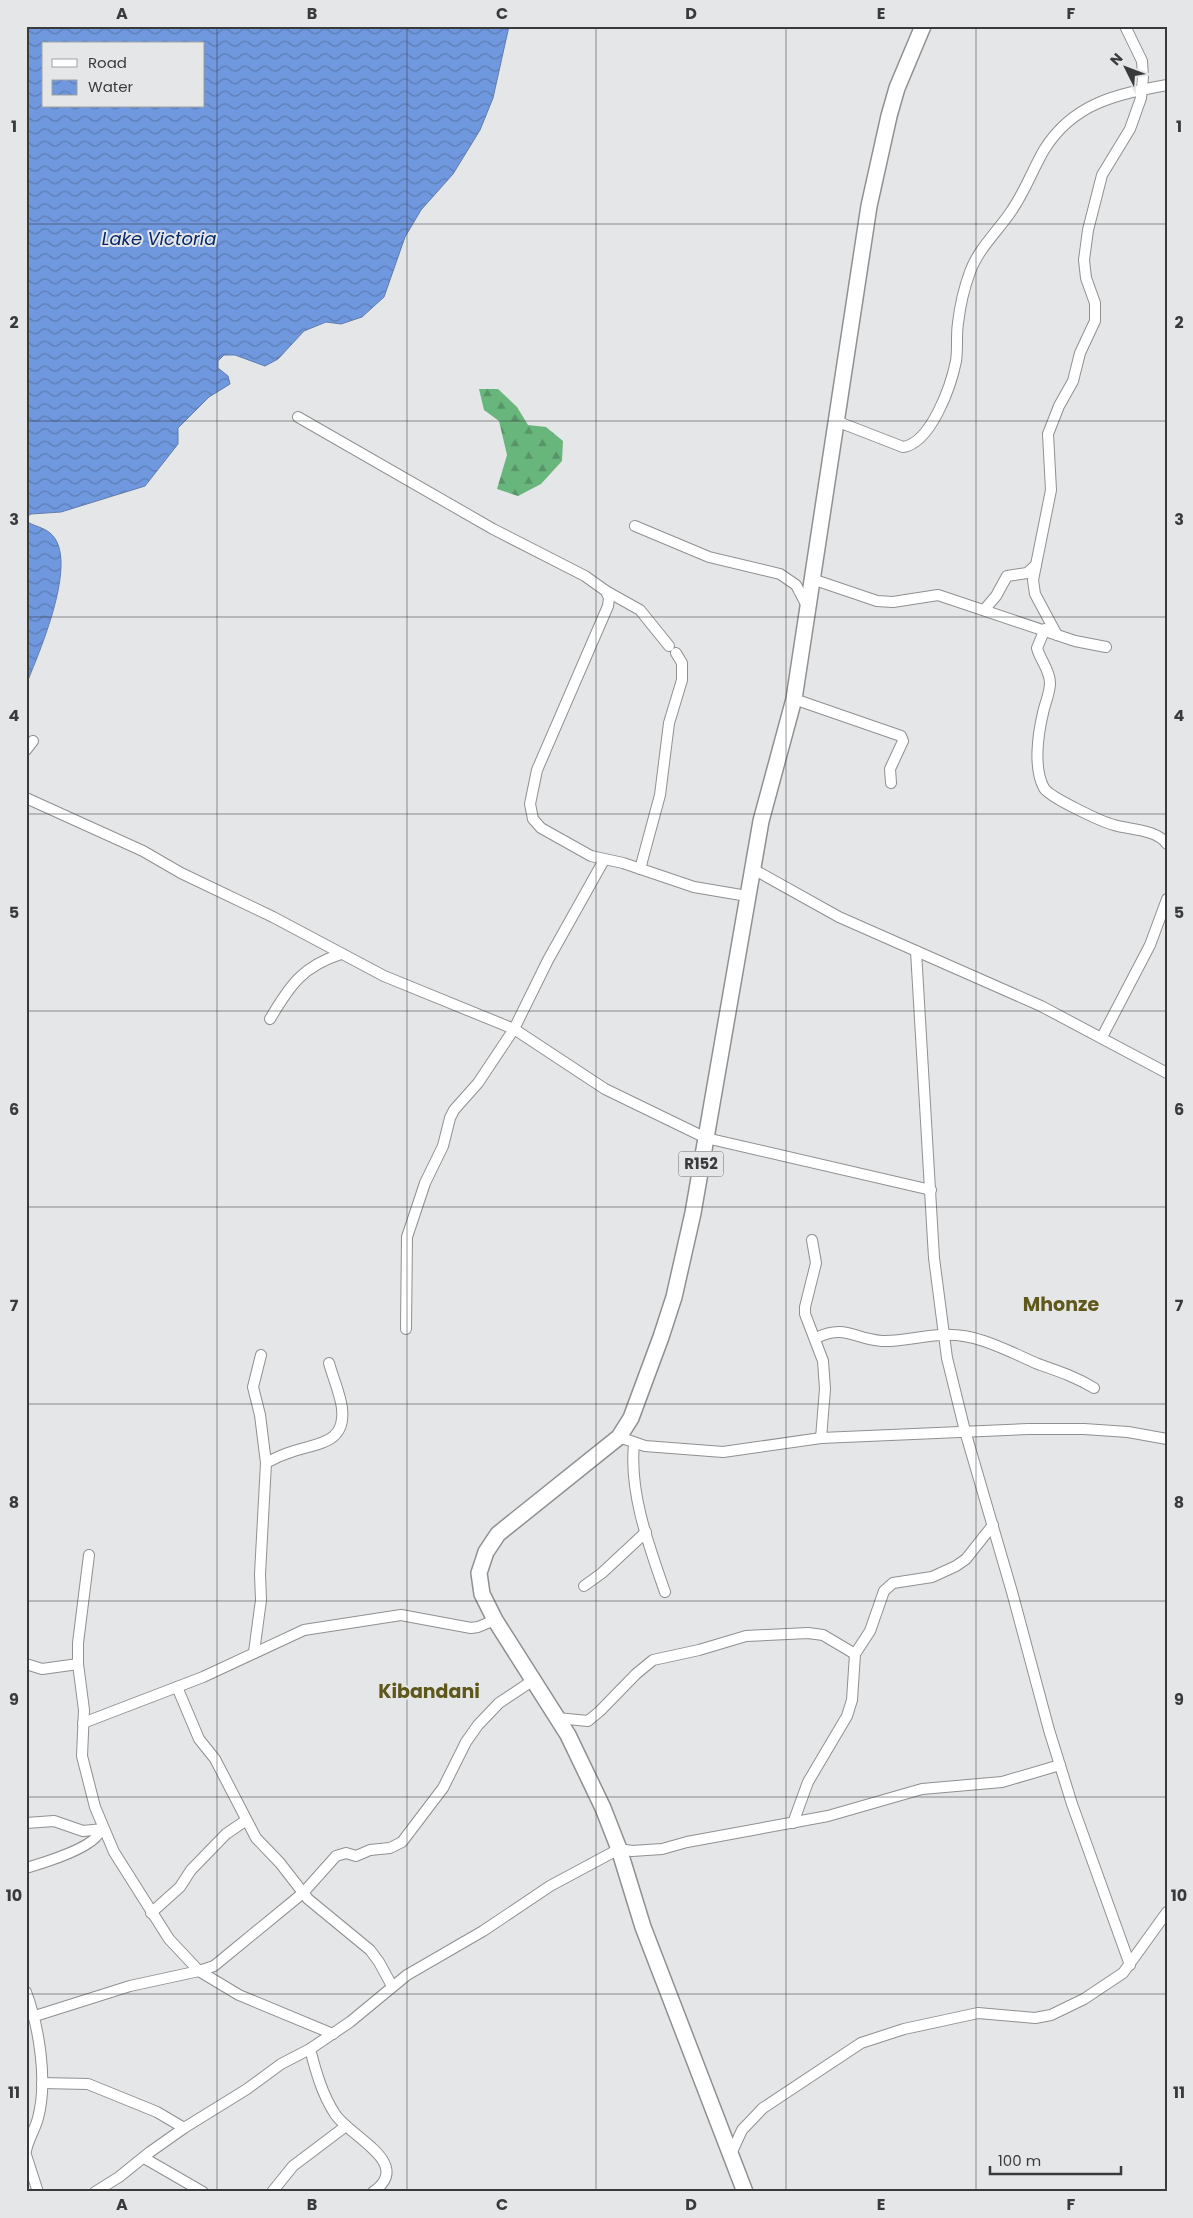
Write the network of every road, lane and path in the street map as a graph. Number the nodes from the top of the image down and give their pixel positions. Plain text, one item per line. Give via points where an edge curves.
1 (922, 26) edge
2 (1125, 26) edge
3 (1167, 85) edge
4 (1141, 90) junction
5 (298, 417) dead end
6 (836, 420) junction
7 (635, 526) dead end
8 (1036, 565) junction
9 (812, 580) junction
10 (606, 591) junction
11 (808, 609) junction
12 (984, 610) junction
13 (1045, 630) junction
14 (1057, 635) junction
15 (1106, 647) dead end
16 (794, 699) junction
17 (33, 741) dead end
18 (26, 750) edge
19 (891, 783) dead end
20 (26, 798) edge
21 (1167, 844) edge
22 (604, 860) junction
23 (753, 868) junction
24 (640, 869) junction
25 (747, 896) junction
26 (1167, 899) edge
27 (916, 951) junction
28 (342, 954) junction
29 (270, 1019) dead end
30 (514, 1029) junction
31 (1102, 1037) junction
32 (1167, 1073) edge
33 (706, 1138) junction
34 (931, 1190) junction
35 (812, 1240) dead end
36 (406, 1329) dead end
37 (944, 1334) junction
38 (816, 1338) junction
39 (261, 1355) dead end
40 (329, 1363) dead end
41 (1094, 1388) dead end
42 (965, 1432) junction
43 (619, 1437) junction
44 (821, 1438) junction
45 (1167, 1439) edge
46 (634, 1444) junction
47 (266, 1463) junction
48 (993, 1525) junction
49 (646, 1532) junction
50 (89, 1555) dead end
51 (584, 1586) dead end
52 (665, 1592) dead end
53 (495, 1620) junction
54 (254, 1652) junction
55 (855, 1654) junction
56 (26, 1664) edge
57 (78, 1664) junction
58 (532, 1681) junction
59 (177, 1687) junction
60 (557, 1718) junction
61 (83, 1723) junction
62 (1060, 1766) junction
63 (245, 1821) junction
64 (26, 1823) edge
65 (793, 1823) junction
66 (102, 1830) junction
67 (619, 1849) junction
68 (26, 1868) edge
69 (303, 1893) junction
70 (1167, 1912) edge
71 (151, 1913) junction
72 (186, 1959) junction
73 (1130, 1965) junction
74 (200, 1971) junction
75 (183, 1974) junction
76 (392, 1986) junction
77 (26, 1992) edge
78 (35, 2016) junction
79 (333, 2034) junction
80 (310, 2049) junction
81 (42, 2084) junction
82 (346, 2126) junction
83 (184, 2128) junction
84 (26, 2151) edge
85 (731, 2154) junction
86 (26, 2155) edge
87 (144, 2158) junction
88 (38, 2192) edge
89 (95, 2192) edge
90 (203, 2192) edge
91 (272, 2192) edge
92 (373, 2192) edge
93 (745, 2192) edge

1 - 6 main road, R152 via 898,88 877,164
2 - 4 street via 1142,61
3 - 4 street
4 - 6 street via 1093,103 1046,148 1014,208 972,267 961,302 953,373 934,421 924,435 911,446 903,447
4 - 8 street via 1140,103 1130,129 1102,175 1088,230 1084,260 1086,278 1095,302 1095,321 1080,354 1073,381 1048,434 1051,490
5 - 10 street via 486,525 585,576
6 - 9 main road, R152
7 - 11 street via 709,557 780,574 796,585
8 - 12 street via 1027,572 1007,576
8 - 14 street via 1035,594
9 - 11 main road, R152
9 - 12 street via 877,601 893,602 938,595
10 - 22 street via 608,606 538,770 530,804 533,819 541,828
10 - 24 street via 640,610 682,664 682,680 669,723 661,789
11 - 16 main road, R152
12 - 13 street
13 - 14 street
13 - 21 street via 1037,648 1050,683 1042,716 1039,750 1039,771 1044,789 1058,800 1104,821 1148,832
14 - 15 street
16 - 19 street via 901,736 903,741 889,774
16 - 23 main road, R152 via 768,792
17 - 18 street
20 - 28 street via 143,851
22 - 24 street
22 - 30 street
23 - 25 main road, R152
23 - 27 street via 840,918
24 - 25 street via 686,884
25 - 33 main road, R152
26 - 31 street via 1150,945
27 - 31 street via 1014,993
27 - 34 street
28 - 29 street via 303,973
28 - 30 street via 427,995
30 - 33 street via 605,1089
30 - 36 street via 478,1083 454,1110 440,1156 425,1183 407,1237
31 - 32 street
33 - 34 street
33 - 43 main road, R152 via 674,1296 631,1418
34 - 37 street via 934,1258
35 - 38 street via 816,1262 805,1314
37 - 38 street via 880,1341 837,1331
37 - 41 street via 994,1345 1073,1376
37 - 42 street via 946,1358
38 - 44 street via 824,1375
39 - 47 street via 253,1387
40 - 47 street via 342,1409 340,1428 335,1436 327,1442 292,1451
42 - 44 street
42 - 45 street via 1084,1429
42 - 48 street
43 - 46 street
43 - 53 main road, R152 via 498,1534 486,1552 479,1573 482,1594
44 - 46 street via 723,1452
46 - 49 street via 633,1474
47 - 54 street via 261,1600
48 - 55 street via 966,1559 956,1566 932,1577 893,1583 884,1591 870,1631
48 - 62 street
49 - 51 street
49 - 52 street
50 - 57 street via 78,1626
53 - 54 street via 471,1628 414,1616 386,1616 304,1630
53 - 58 main road, R152
54 - 59 street
55 - 60 street via 823,1635 746,1636 653,1660 588,1721
55 - 65 street via 852,1700 847,1716 808,1782
56 - 57 street via 42,1669
57 - 61 street
58 - 60 main road, R152
58 - 69 street via 499,1704 478,1725 443,1788 402,1842 356,1856 346,1853 336,1856
59 - 61 street
59 - 63 street via 199,1739 222,1772
60 - 67 main road, R152 via 587,1774
61 - 66 street via 82,1756
62 - 65 street via 1002,1782 922,1789
62 - 73 street
63 - 69 street
63 - 71 street via 226,1834 191,1870 180,1887
64 - 66 street via 54,1821 83,1831
65 - 67 street via 662,1849
66 - 68 street via 86,1845
66 - 71 street
67 - 76 street via 550,1886
67 - 85 main road, R152 via 643,1927
69 - 74 street via 224,1960
69 - 76 street via 320,1911 370,1950
70 - 73 street
71 - 72 street
72 - 74 street
72 - 75 street
73 - 85 street via 1103,1988 1051,2015 1035,2018 978,2013 904,2029 861,2043 763,2108 742,2130
74 - 75 street
74 - 79 street via 239,1995
75 - 78 street via 130,1986
76 - 79 street
77 - 78 street
78 - 81 street
79 - 80 street
80 - 82 street via 323,2092 336,2117
80 - 83 street via 281,2064 248,2089
81 - 83 street via 88,2084 157,2112
81 - 84 street via 38,2119
82 - 91 street via 293,2166
82 - 92 street via 385,2164 386,2179
83 - 87 street
85 - 93 main road, R152
86 - 88 street
87 - 89 street
87 - 90 street

